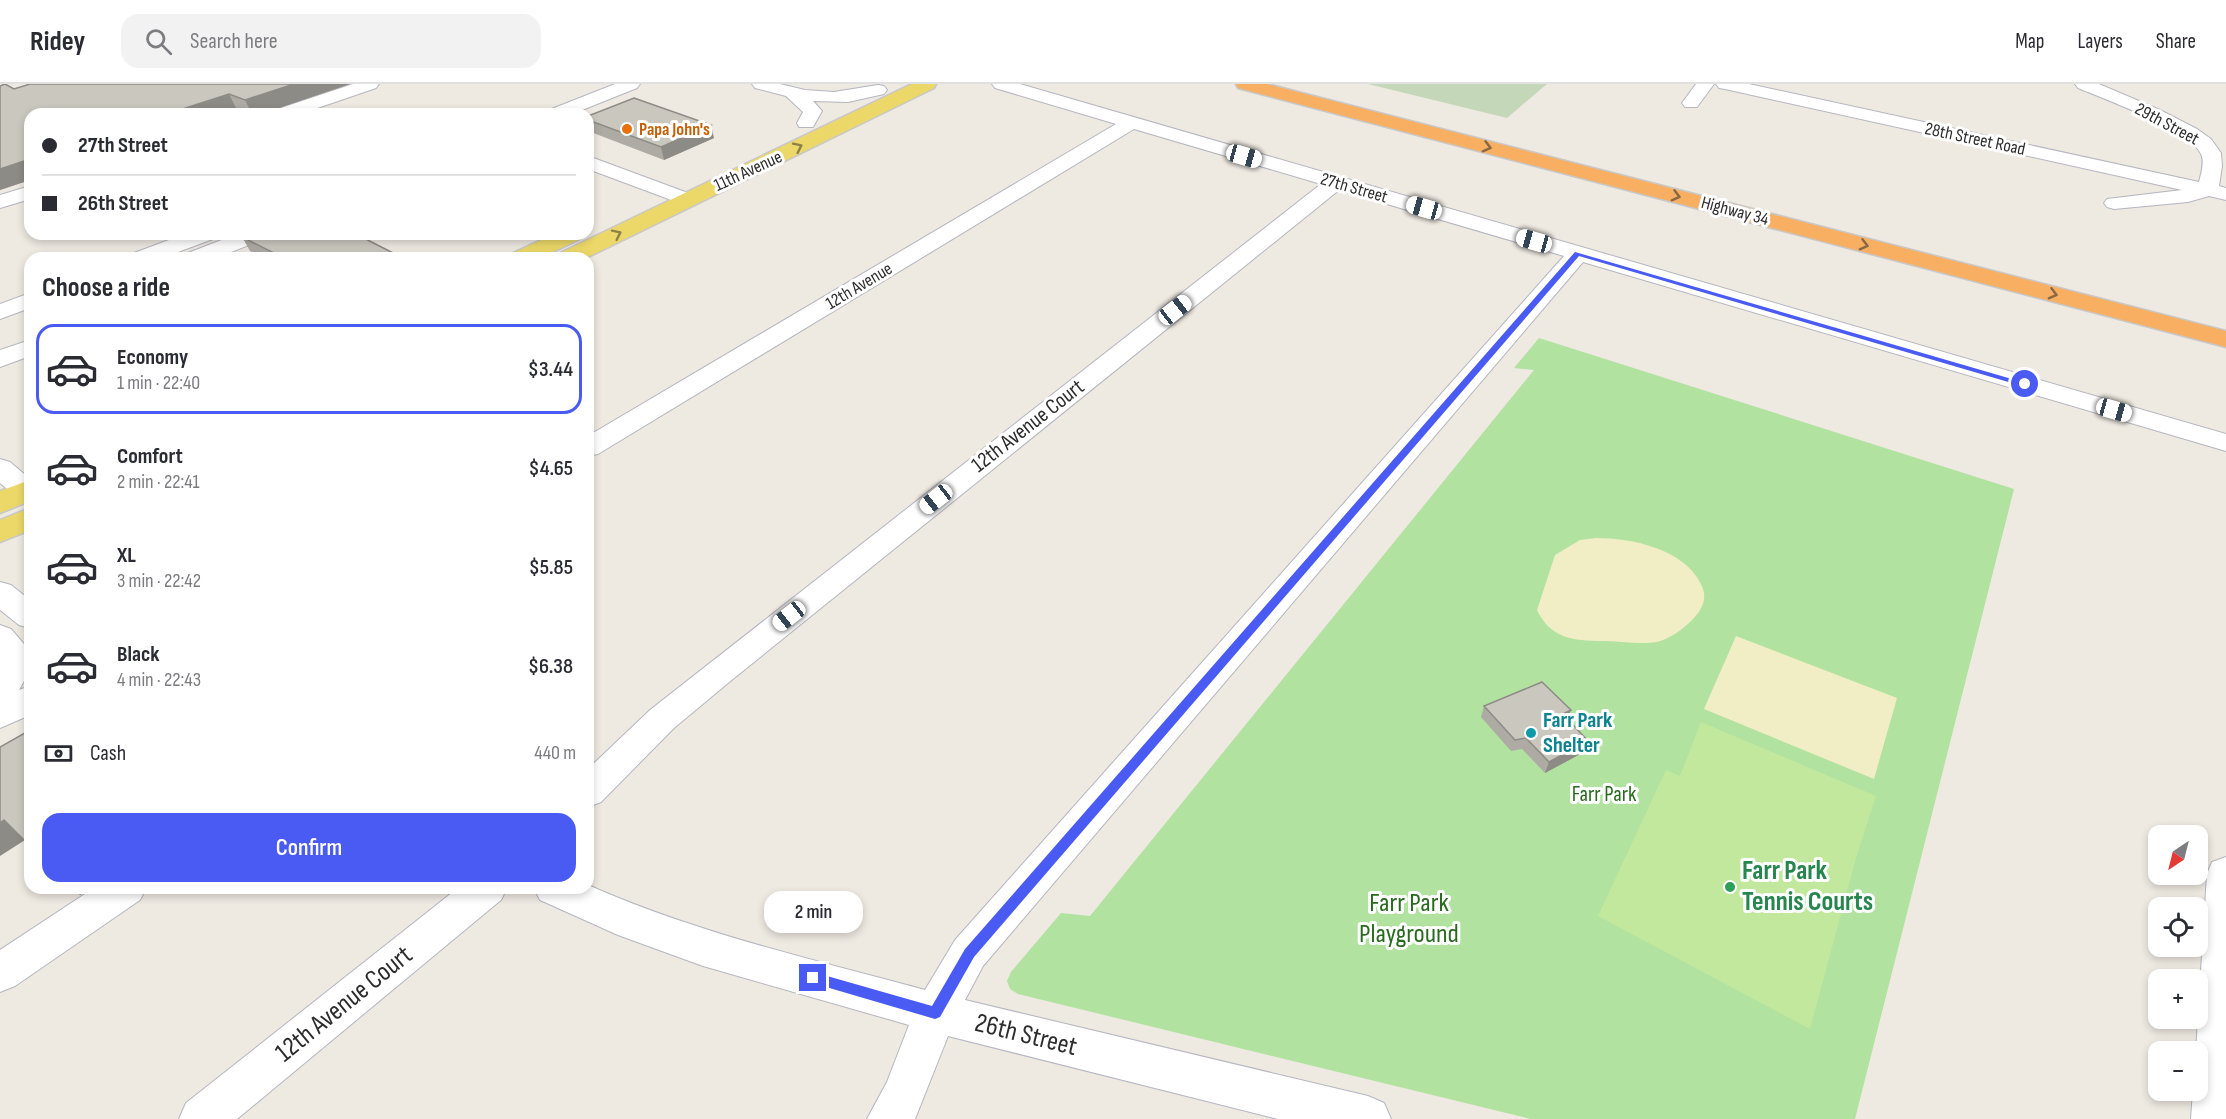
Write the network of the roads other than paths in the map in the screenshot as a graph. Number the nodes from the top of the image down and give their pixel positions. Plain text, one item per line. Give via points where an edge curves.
1 (370, 84) edge
2 (631, 84) edge
3 (761, 84) edge
4 (927, 84) edge
5 (1001, 84) edge
6 (1245, 84) edge
7 (1304, 84) edge
8 (1705, 84) edge
9 (1725, 84) edge
10 (2084, 84) edge
11 (885, 87) edge
12 (793, 94) junction
13 (1691, 103) dead end
14 (300, 108) edge
15 (571, 108) edge
16 (806, 123) junction
17 (1130, 123) junction
18 (594, 165) edge
19 (594, 181) edge
20 (1336, 183) junction
21 (2217, 192) edge
22 (24, 194) edge
23 (643, 201) junction
24 (665, 201) junction
25 (0, 202) edge
26 (2114, 203) dead end
27 (594, 223) edge
28 (239, 240) edge
29 (559, 240) edge
30 (220, 247) edge
31 (185, 252) edge
32 (534, 252) edge
33 (578, 252) edge
34 (1578, 254) junction
35 (24, 302) edge
36 (0, 312) edge
37 (2226, 320) edge
38 (24, 326) edge
39 (0, 336) edge
40 (2226, 339) edge
41 (24, 349) edge
42 (0, 359) edge
43 (2226, 443) edge
44 (594, 444) edge
45 (0, 468) edge
46 (24, 493) edge
47 (24, 499) edge
48 (0, 503) edge
49 (24, 504) edge
50 (0, 532) edge
51 (0, 593) edge
52 (24, 612) edge
53 (0, 637) edge
54 (0, 687) edge
55 (24, 702) edge
56 (0, 715) edge
57 (594, 786) edge
58 (2226, 874) edge
59 (117, 894) edge
60 (480, 894) edge
61 (567, 894) edge
62 (0, 973) edge
63 (935, 1013) junction
64 (202, 1119) edge
65 (890, 1119) edge
66 (1368, 1119) edge
67 (2214, 1119) edge

1 - 14 street
2 - 15 street
3 - 12 street
24 -> 4 main road, 11th Avenue via 689,200
5 - 17 street, 27th Street
6 -> 40 highway, Highway 34
7 - 37 highway, Highway 34
8 - 13 street
9 - 21 street, 28th Street Road
10 - 21 street, 29th Street via 2187,130 2206,144 2212,155
11 - 12 street via 845,98
11 - 16 main road, 11th Avenue
12 - 16 street via 813,111
16 - 24 main road, 11th Avenue
17 - 20 street, 27th Street
17 - 44 street, 12th Avenue
18 - 24 street
19 - 23 street
20 - 34 street, 27th Street
20 - 57 street, 12th Avenue Court via 716,674 662,719
21 - 26 street
22 - 25 street
23 - 24 main road, 11th Avenue
23 - 27 main road, 11th Avenue
33 -> 24 main road, 11th Avenue
28 - 30 street
29 - 32 main road
30 - 31 street
34 - 43 street, 27th Street
34 - 63 street via 969,953
35 - 36 street
38 - 39 street
41 - 42 street
45 - 46 street
47 - 48 main road
49 - 50 main road
51 - 52 street
53 - 54 street via 16,655 15,669
55 - 56 street
58 - 67 street
59 - 62 street
60 - 64 street, 12th Avenue Court
61 - 63 street, 26th Street via 632,923 703,948
63 - 65 street
63 - 66 street, 26th Street

